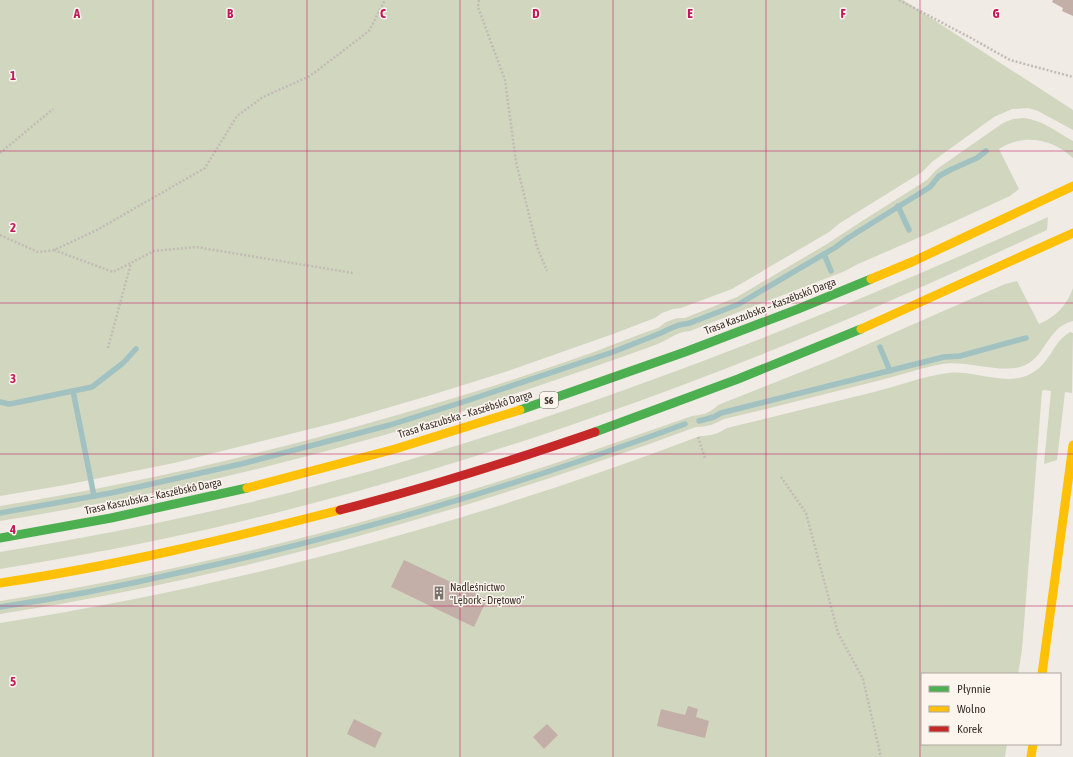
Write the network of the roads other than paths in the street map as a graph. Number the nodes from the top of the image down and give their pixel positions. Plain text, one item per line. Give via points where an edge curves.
1 (1073, 186) edge
2 (1073, 233) edge
3 (1073, 445) edge
4 (0, 538) edge
5 (0, 583) edge
6 (1042, 673) edge
7 (1033, 745) edge
8 (1031, 757) edge

1 - 4 main road, Trasa Kaszubska – Kaszëbskô Darga / S6 via 914,261 798,309 541,403 394,449 246,488 111,518
2 - 5 main road via 931,299 814,349 554,446 406,492 256,532 118,562
3 - 6 main road
7 - 8 main road

